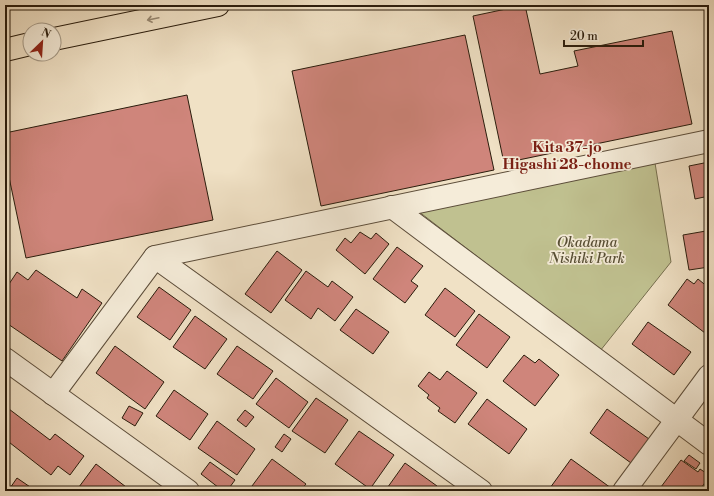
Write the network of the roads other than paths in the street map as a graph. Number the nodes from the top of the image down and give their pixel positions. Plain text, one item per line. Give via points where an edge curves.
1 (218, 5) edge
2 (62, 37) edge
3 (22, 46) edge
4 (5, 50) edge
5 (709, 141) edge
6 (392, 207) junction
7 (156, 257) junction
8 (5, 359) edge
9 (709, 376) edge
10 (53, 394) junction
11 (677, 419) junction
12 (709, 444) edge
13 (188, 491) edge
14 (481, 491) edge
15 (624, 491) edge

1 -> 2 main road
3 - 4 main road
5 - 6 street
6 - 7 street
6 - 11 street
7 - 10 street
7 - 14 street
8 - 10 street
9 - 11 street
10 - 13 street
11 - 12 street
11 - 15 street

